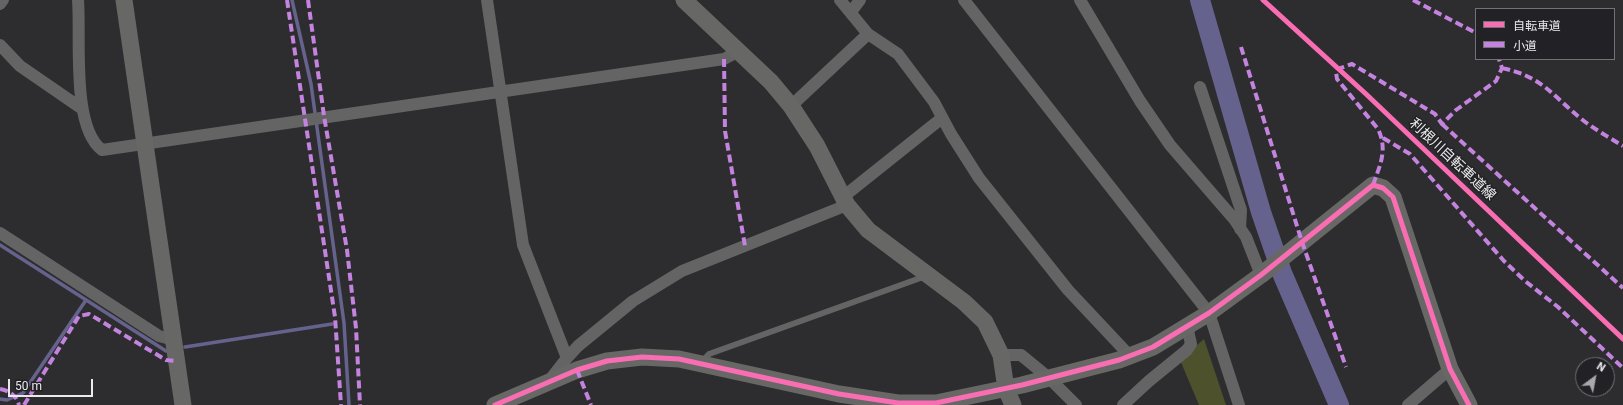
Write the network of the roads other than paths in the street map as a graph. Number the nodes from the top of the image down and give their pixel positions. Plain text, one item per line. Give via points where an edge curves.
1 (3, 0) edge
2 (78, 0) edge
3 (124, 0) edge
4 (487, 0) edge
5 (684, 0) edge
6 (840, 0) edge
7 (860, 0) edge
8 (964, 0) edge
9 (1080, 0) edge
10 (0, 4) edge
11 (851, 12) junction
12 (868, 34) junction
13 (0, 45) edge
14 (739, 51) junction
15 (1200, 87) dead end
16 (501, 91) junction
17 (791, 106) junction
18 (81, 108) junction
19 (942, 118) junction
20 (145, 142) junction
21 (845, 201) junction
22 (1240, 229) junction
23 (0, 233) edge
24 (1261, 275) junction
25 (928, 276) junction
26 (1209, 313) junction
27 (1187, 326) junction
28 (174, 340) junction
29 (1001, 355) junction
30 (1130, 356) junction
31 (567, 358) junction
32 (700, 364) junction
33 (1450, 369) junction
34 (1048, 378) junction
35 (549, 381) junction
36 (1006, 389) junction
37 (183, 405) edge
38 (495, 405) edge
39 (1013, 405) edge
40 (1076, 405) edge
41 (1123, 405) edge
42 (1239, 405) edge
43 (1408, 405) edge
44 (1469, 405) edge

1 - 10 street
2 - 18 street
3 - 20 street
4 - 16 street
5 - 14 street
6 - 11 street
7 - 11 street
8 - 26 street
9 - 22 street via 1140,101 1170,145
11 - 12 street
12 - 17 street
12 - 19 street via 898,54 934,102
13 - 18 street via 20,66
14 - 16 street via 724,59
14 - 17 street
15 - 22 street via 1241,210
16 - 20 street
16 - 31 street via 523,245
17 - 21 street via 817,146
18 - 20 street via 90,137 102,150
19 - 21 street
19 - 30 street via 979,178 1000,205 1068,290
20 - 28 street
21 - 25 street via 868,230
21 - 31 street via 682,272 633,300
22 - 24 street via 1246,237
23 - 28 street via 159,336
24 - 26 street
24 - 33 street via 1373,185 1383,188 1393,197
25 - 29 street via 964,302 985,322
25 - 32 lane via 709,354
26 - 27 street
26 - 42 street
27 - 30 street via 1153,347
27 - 41 street via 1191,344 1187,350
28 - 37 street
29 - 34 street via 1021,355
29 - 36 street
30 - 34 street
31 - 35 street
32 - 35 street via 679,359 642,357 614,360
32 - 36 street via 839,394 898,403 936,403
33 - 43 street
33 - 44 street
34 - 36 street
34 - 40 street
35 - 38 street
36 - 39 street

